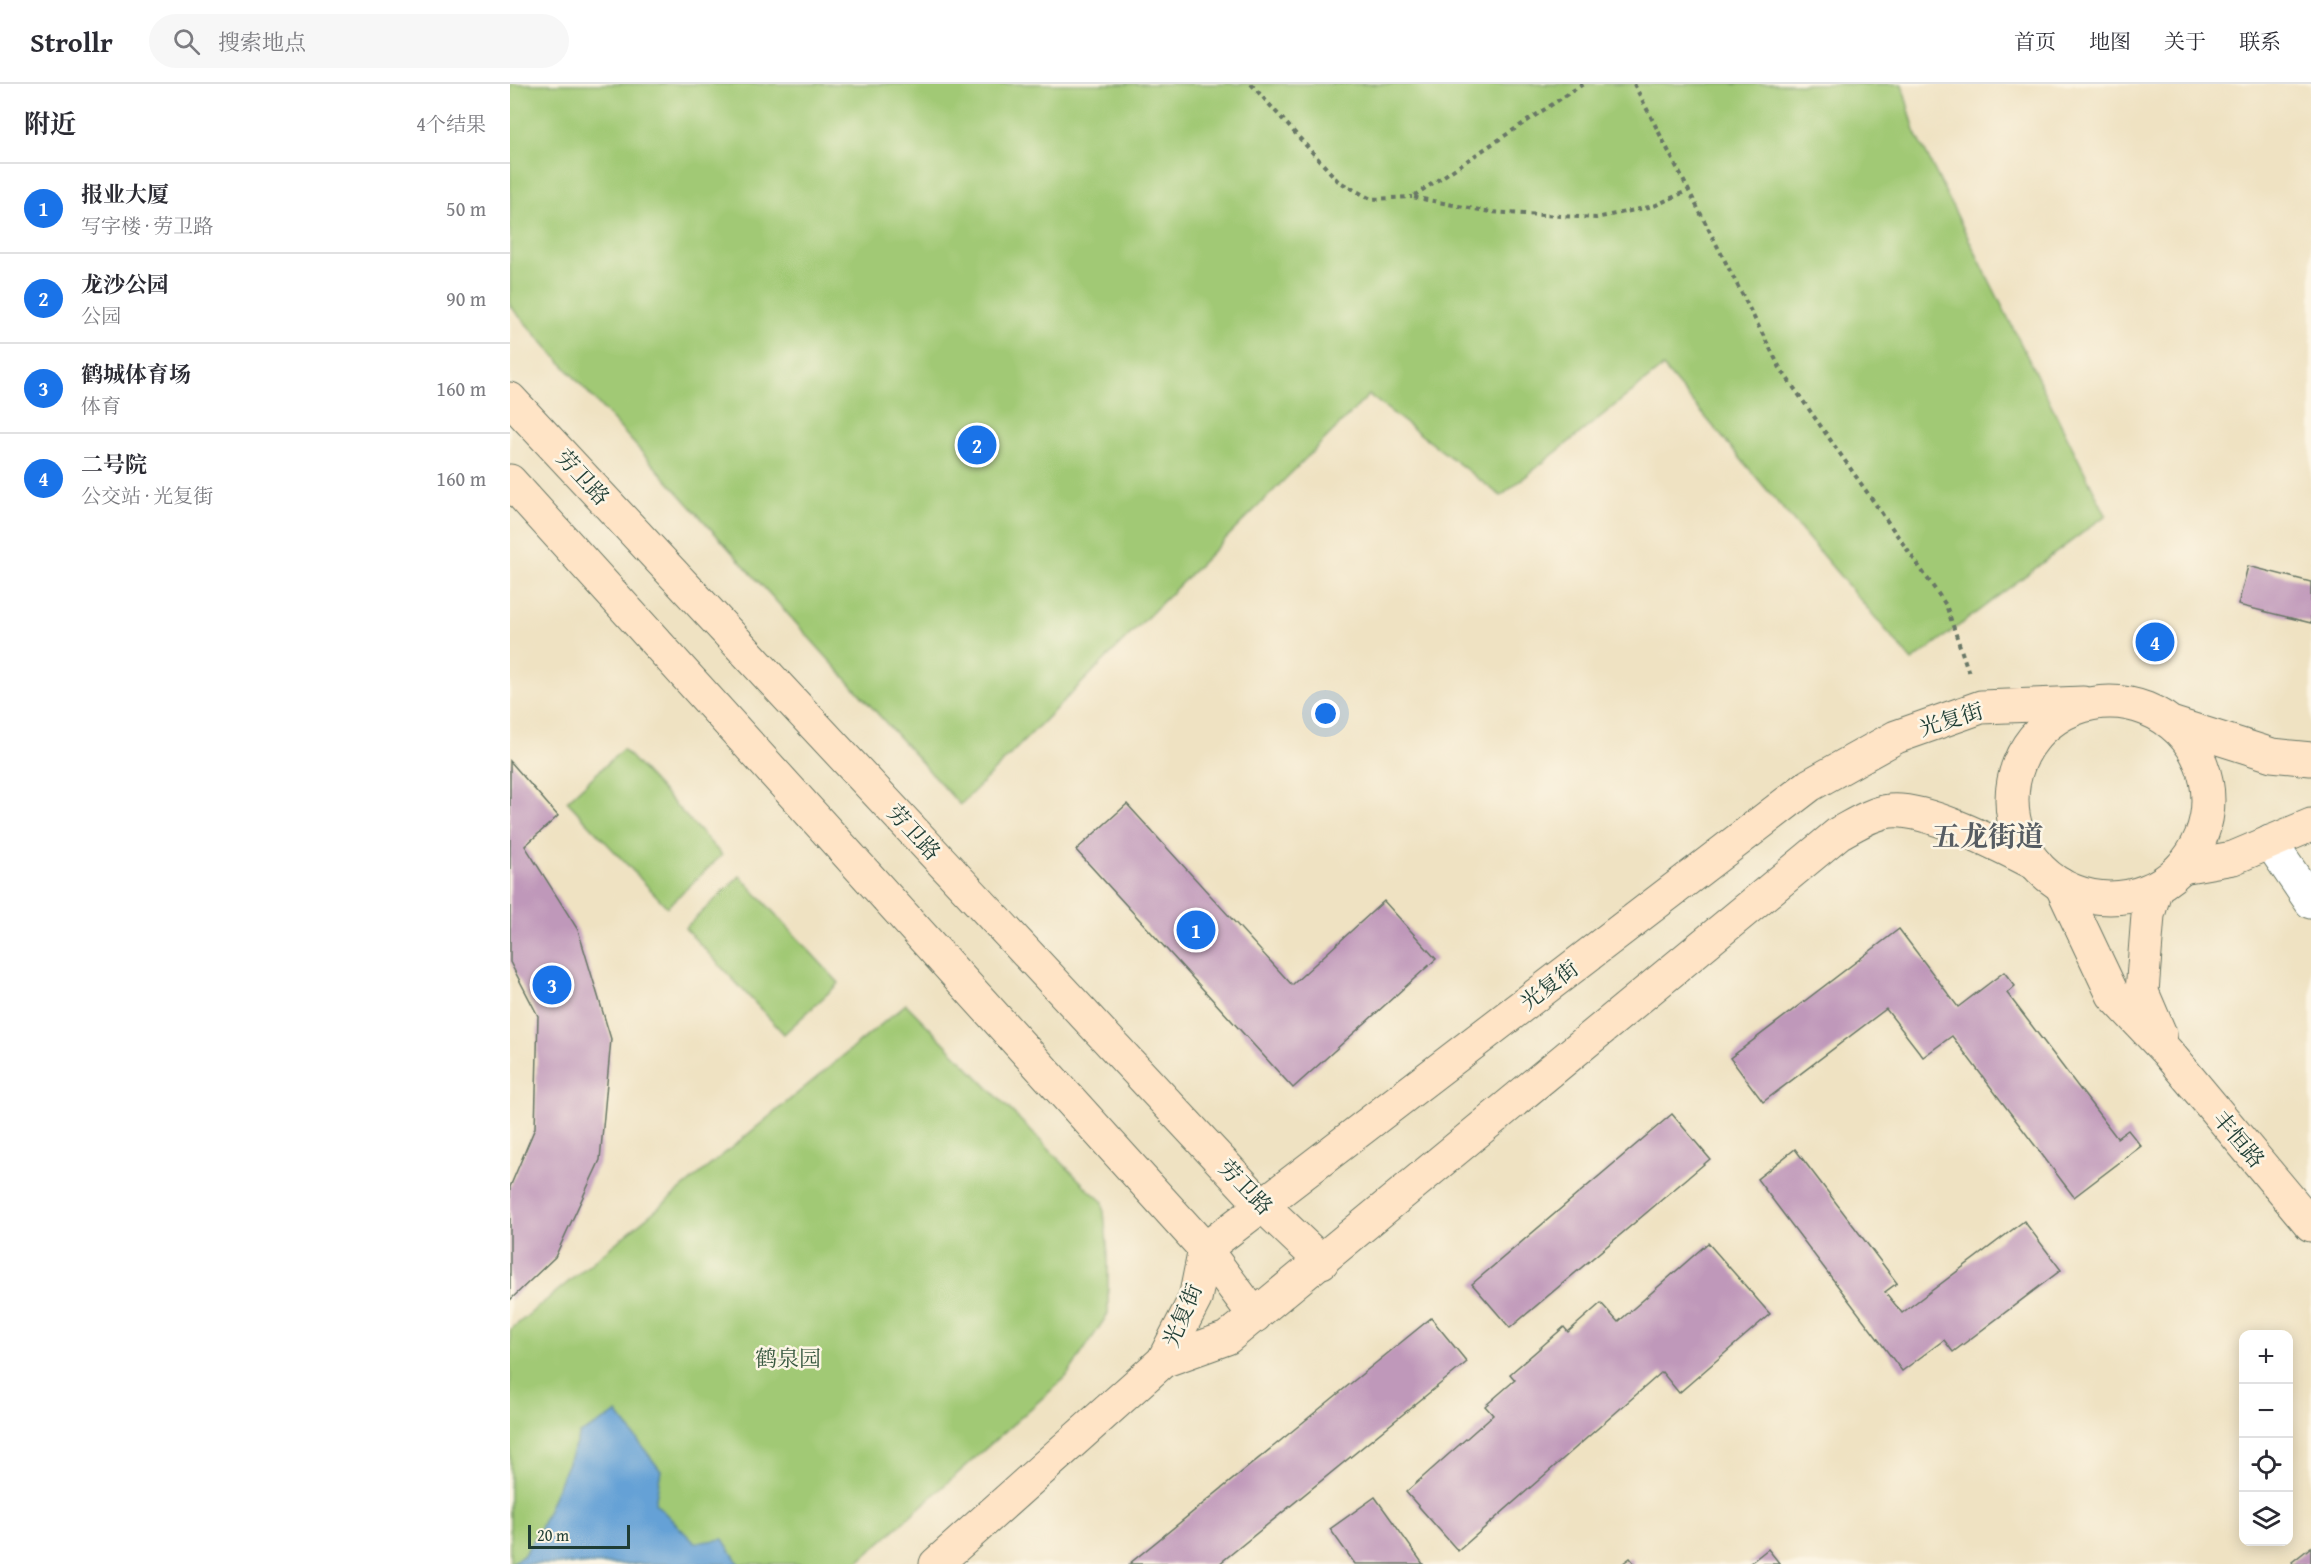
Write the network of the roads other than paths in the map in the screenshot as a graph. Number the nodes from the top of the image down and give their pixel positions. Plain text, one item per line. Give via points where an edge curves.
1 (510, 399) edge
2 (510, 481) edge
3 (2083, 704) junction
4 (2171, 723) junction
5 (2311, 759) edge
6 (2311, 825) edge
7 (2270, 842) junction
8 (2036, 864) junction
9 (2182, 867) junction
10 (2061, 885) junction
11 (2156, 887) junction
12 (2311, 902) edge
13 (2167, 1052) junction
14 (1261, 1204) junction
15 (2311, 1225) edge
16 (1205, 1249) junction
17 (1322, 1262) junction
18 (1255, 1316) junction
19 (1163, 1361) junction
20 (936, 1564) edge

1 - 14 main road, 劳卫路
2 - 16 main road
3 - 4 main road via 2113,702 2144,708
3 - 8 main road via 2053,720 2030,743 2015,772 2011,805 2019,837
3 - 14 main road, 光复街 via 1981,707 1896,736 1809,785
4 - 5 main road via 2272,755
4 - 9 main road via 2197,750 2205,776 2208,808 2200,840
6 - 7 main road
7 - 9 main road via 2233,858
7 - 12 street
8 - 10 main road
8 - 17 main road, 光复街 via 1925,815 1890,811 1839,833
9 - 11 main road
10 - 11 main road via 2092,897 2125,897
10 - 13 main road via 2113,995
11 - 13 main road via 2147,926 2142,992
13 - 15 main road, 丰恒路
14 - 16 main road, 光复街
14 - 17 main road, 劳卫路
16 - 18 main road
16 - 19 main road, 光复街 via 1194,1299
17 - 18 main road, 光复街
18 - 19 main road, 光复街 via 1227,1338
19 - 20 main road

